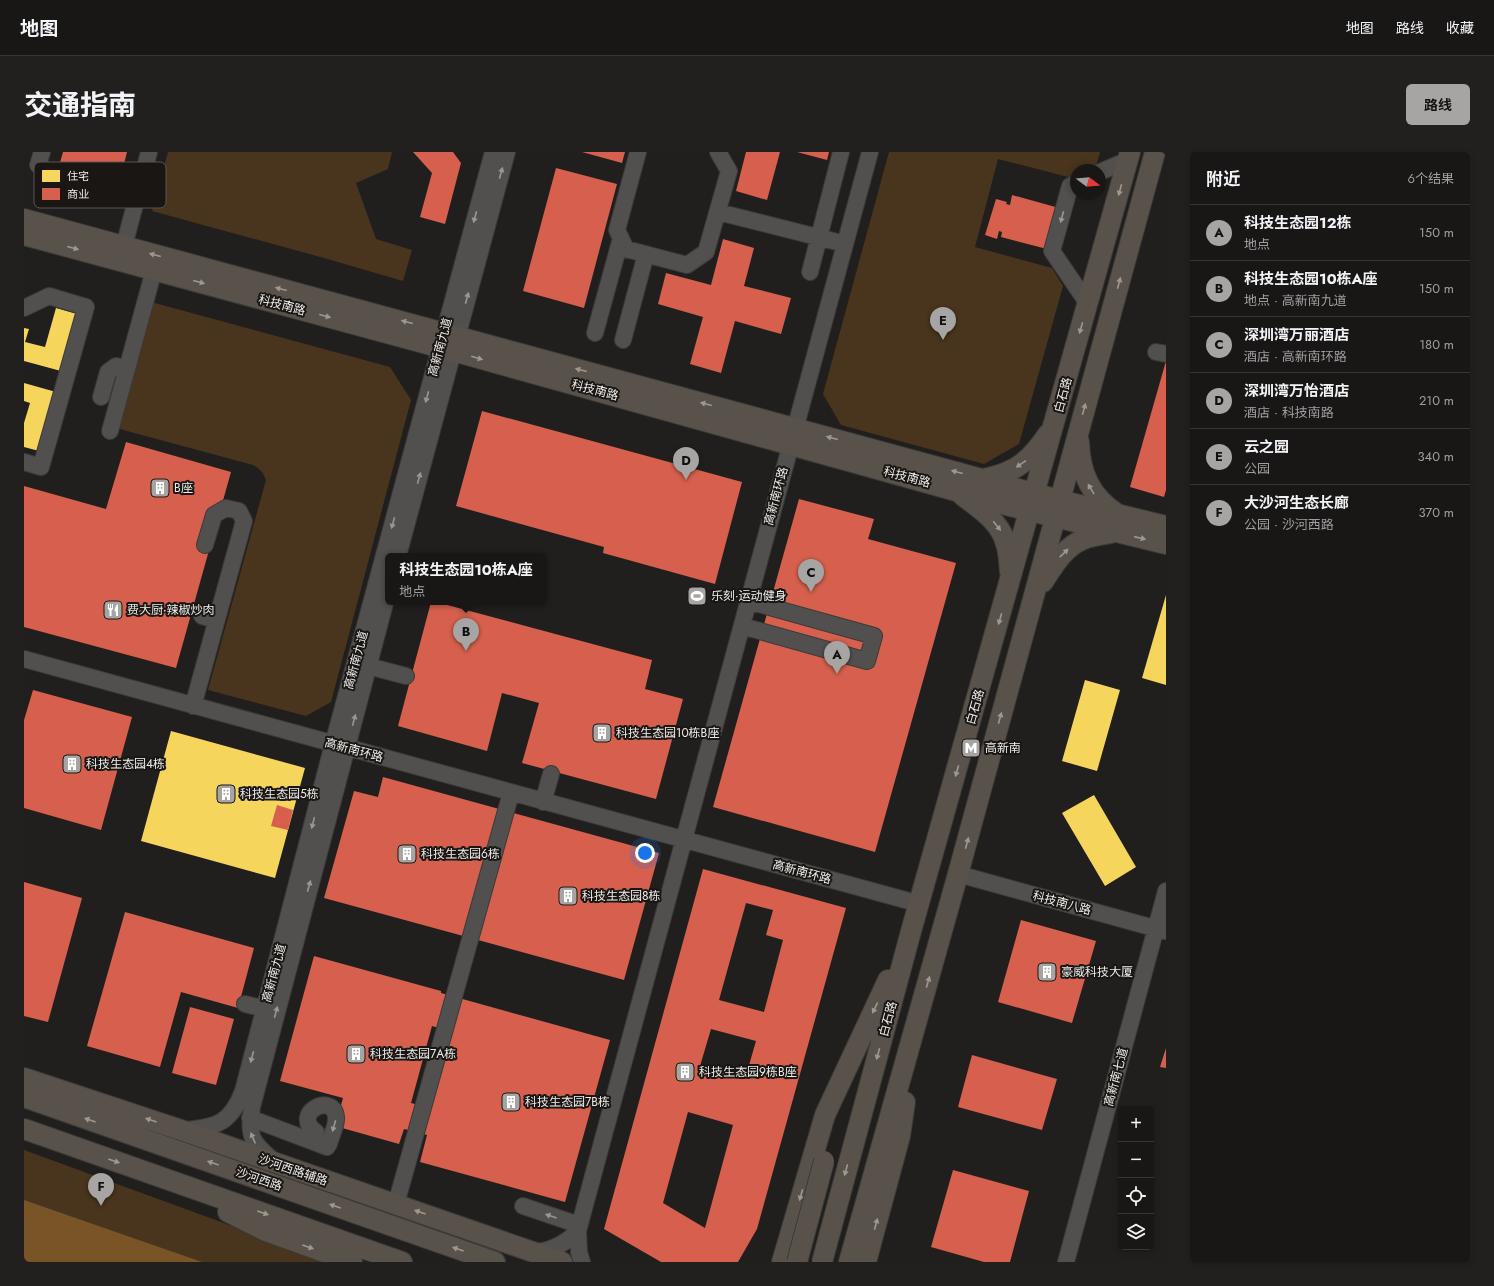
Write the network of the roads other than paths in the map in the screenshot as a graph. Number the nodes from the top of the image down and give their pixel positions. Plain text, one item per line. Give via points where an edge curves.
1 (150, 152) edge
2 (493, 152) edge
3 (507, 152) edge
4 (638, 152) edge
5 (718, 152) edge
6 (841, 152) edge
7 (870, 152) edge
8 (1155, 152) edge
9 (1129, 156) edge
10 (147, 162) edge
11 (1106, 169) edge
12 (1070, 186) edge
13 (135, 208) edge
14 (718, 212) junction
15 (24, 213) edge
16 (30, 231) edge
17 (819, 237) junction
18 (621, 238) junction
19 (845, 244) junction
20 (124, 246) junction
21 (646, 254) junction
22 (154, 270) junction
23 (810, 272) dead end
24 (1088, 304) junction
25 (24, 308) edge
26 (595, 333) dead end
27 (623, 340) dead end
28 (449, 342) junction
29 (127, 369) junction
30 (101, 397) dead end
31 (1055, 424) junction
32 (110, 431) dead end
33 (1078, 431) junction
34 (793, 436) junction
35 (24, 462) edge
36 (982, 479) junction
37 (957, 491) junction
38 (1033, 502) junction
39 (1057, 509) junction
40 (1117, 524) junction
41 (1166, 526) edge
42 (1166, 544) edge
43 (205, 545) dead end
44 (392, 553) edge
45 (399, 553) edge
46 (385, 577) edge
47 (1010, 581) junction
48 (748, 601) junction
49 (385, 603) edge
50 (1029, 610) junction
51 (742, 626) junction
52 (25, 663) edge
53 (368, 666) junction
54 (406, 676) dead end
55 (192, 706) junction
56 (339, 746) junction
57 (551, 774) dead end
58 (511, 793) junction
59 (543, 802) junction
60 (684, 840) junction
61 (958, 874) junction
62 (1166, 891) edge
63 (920, 904) junction
64 (1161, 930) edge
65 (910, 935) junction
66 (245, 1004) dead end
67 (265, 1009) junction
68 (918, 1019) junction
69 (853, 1054) junction
70 (24, 1078) edge
71 (24, 1097) edge
72 (250, 1118) junction
73 (24, 1129) edge
74 (181, 1130) junction
75 (316, 1132) dead end
76 (280, 1165) junction
77 (159, 1177) junction
78 (396, 1204) junction
79 (523, 1206) dead end
80 (579, 1228) junction
81 (534, 1257) edge
82 (352, 1262) edge
83 (402, 1262) edge
84 (495, 1262) edge
85 (562, 1262) edge
86 (582, 1262) edge
87 (782, 1262) edge
88 (797, 1262) edge
89 (822, 1262) edge
90 (849, 1262) edge
91 (866, 1262) edge
92 (1066, 1262) edge

1 - 10 street
2 -> 28 street, 高新南九道
28 -> 3 street, 高新南九道
4 - 18 street via 617,230
5 - 14 street via 729,171
6 - 17 street
7 - 19 street, 高新南环路
33 -> 8 main road, 白石路
9 - 11 street
9 -> 24 main road, 白石路
12 -> 24 street via 1052,251
13 - 20 street
14 - 17 street
14 - 21 street via 706,252 687,265
15 - 16 main road
16 - 20 main road, 科技南路
16 -> 22 main road, 科技南路
17 - 19 street
17 - 23 street
18 - 21 street via 626,249
18 - 26 street
19 - 34 street, 高新南环路
28 -> 20 main road, 科技南路
21 - 27 street
22 -> 28 main road, 科技南路
22 - 29 street
24 -> 31 main road, 白石路
25 - 35 street via 49,296 86,307 41,467
28 - 34 main road, 科技南路
28 -> 44 street, 高新南九道
45 -> 28 street, 高新南九道
29 - 30 street via 116,366 108,372
29 - 32 street
31 -> 36 main road via 1026,461 1001,476
31 - 38 main road, 白石路
33 - 39 main road, 白石路
40 -> 33 main road via 1086,479
36 -> 34 main road, 科技南路
34 - 37 main road, 科技南路
34 - 48 street, 高新南环路
36 - 38 main road, 科技南路
37 - 38 main road, 科技南路
37 -> 47 main road via 984,512 1001,531 1006,541
38 - 39 main road, 科技南路
38 - 47 main road, 白石路
39 - 40 main road, 科技南路
39 - 50 main road, 白石路
40 - 41 main road, 科技南路
40 -> 42 main road, 科技南路
50 -> 40 main road via 1050,570 1063,553 1084,539
43 - 55 street via 214,515 226,508 239,511 244,521 209,618
46 -> 56 street, 高新南九道
47 -> 63 main road, 白石路
48 - 51 street, 高新南环路
48 - 51 street via 874,636 867,661
49 - 53 street, 高新南九道
61 -> 50 main road, 白石路
51 - 60 street, 高新南环路
52 - 55 street, 高新南环路
53 - 54 street
56 -> 53 street, 高新南九道
55 - 56 street, 高新南环路
56 - 58 street, 高新南环路
56 -> 67 street, 高新南九道
72 -> 56 street, 高新南九道
57 - 59 street
58 - 59 street, 高新南环路
58 - 78 street
59 - 60 street, 高新南环路
60 - 63 street, 高新南环路
60 - 80 street
61 - 64 street, 科技南八路
68 -> 61 main road, 白石路
62 - 64 street, 高新南七道
63 - 65 main road, 白石路
64 - 92 street, 高新南七道
65 -> 69 main road
65 -> 89 main road, 白石路, bridge
66 - 67 street
67 -> 74 street, 高新南九道 via 243,1091 234,1110 217,1125
68 - 90 main road, 白石路
91 -> 68 main road via 900,1136
69 -> 87 main road via 818,1135
69 - 88 main road, bridge
74 -> 70 main road, 沙河西路辅路
84 -> 71 main road, 沙河西路
75 -> 72 street via 308,1122 309,1114 320,1105 329,1107 336,1119 327,1147
76 -> 72 street, 高新南九道 via 252,1138
73 -> 77 main road
74 - 76 main road, 沙河西路辅路
76 - 78 main road, 沙河西路辅路
77 -> 82 main road via 266,1231
77 -> 83 main road
81 -> 78 main road, 沙河西路辅路
80 -> 79 street
80 - 81 street via 566,1242
80 - 86 street via 579,1252
81 - 85 main road, 沙河西路辅路

